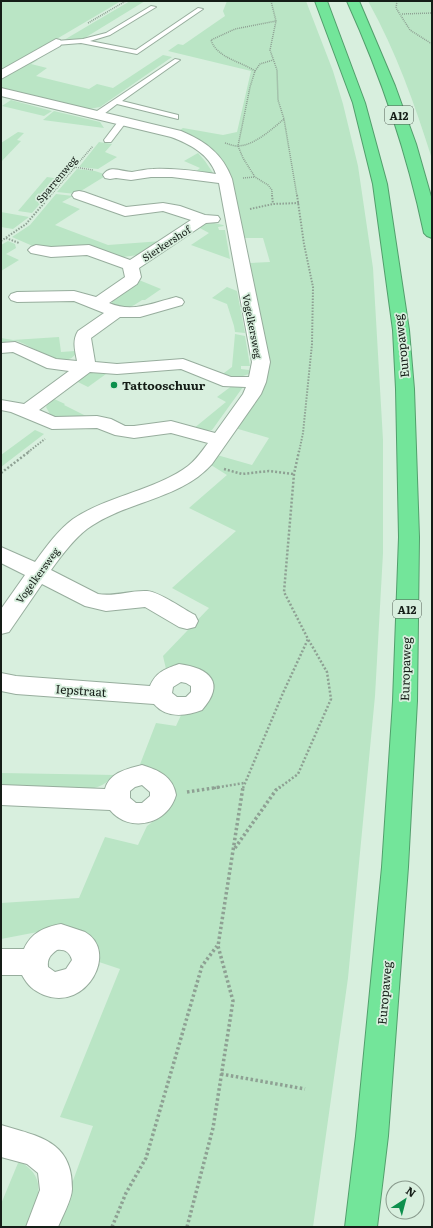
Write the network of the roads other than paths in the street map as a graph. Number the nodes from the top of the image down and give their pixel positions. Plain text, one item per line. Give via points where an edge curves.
1 (321, 1) edge
2 (354, 1) edge
3 (153, 7) dead end
4 (200, 9) dead end
5 (81, 41) junction
6 (56, 43) joint
7 (177, 60) dead end
8 (1, 75) edge
9 (1, 92) edge
10 (116, 102) junction
11 (97, 115) junction
12 (175, 117) dead end
13 (120, 121) junction
14 (108, 140) dead end
15 (110, 175) dead end
16 (225, 178) junction
17 (79, 195) dead end
18 (232, 217) junction
19 (203, 219) junction
20 (432, 233) edge
21 (36, 250) dead end
22 (132, 266) junction
23 (17, 297) dead end
24 (176, 302) dead end
25 (98, 303) junction
26 (117, 312) junction
27 (1, 348) edge
28 (87, 366) junction
29 (257, 382) junction
30 (1, 405) edge
31 (26, 411) junction
32 (219, 440) junction
33 (1, 554) edge
34 (38, 572) junction
35 (187, 621) dead end
36 (1, 626) edge
37 (1, 682) edge
38 (161, 696) dead end
39 (1, 795) edge
40 (163, 796) road end
41 (1, 962) edge
42 (33, 962) dead end
43 (1, 1141) edge
44 (42, 1227) edge
45 (361, 1227) edge

1 - 45 highway, Europaweg / A12 via 359,103 380,184 401,330 405,389 409,537 404,709 395,867 372,1136
2 - 20 highway, A12 via 377,52 398,112 424,196
3 - 5 lane via 108,34
4 - 5 lane via 137,52
5 - 6 lane
6 - 8 street
7 - 10 lane
9 - 11 street, Vogelkersweg
10 - 11 lane
10 - 12 lane
11 - 13 street, Vogelkersweg
13 - 14 lane
13 - 16 street, Vogelkersweg via 191,140 216,161 222,168
15 - 16 street via 114,172 131,176 172,172
16 - 18 street, Vogelkersweg
17 - 19 street, Sierkershof via 125,212 163,207
18 - 19 street, Sierkershof
18 - 29 street, Vogelkersweg via 261,362
19 - 22 street, Sierkershof
21 - 22 street, Sierkershof via 89,250
22 - 25 street via 131,281
23 - 25 street via 74,296
24 - 26 street via 131,313
25 - 26 street
26 - 28 street via 84,335 82,339
27 - 28 street via 15,347 53,364
28 - 29 street via 117,369 183,364 229,382
28 - 31 street
29 - 32 street, Vogelkersweg via 252,394
30 - 31 street
31 - 32 street via 52,423 97,422 122,431 134,432 171,428
32 - 34 street, Vogelkersweg via 206,460 182,479 99,513 80,524 55,549
33 - 34 street
34 - 35 street via 93,601 106,603 148,599
34 - 36 street, Vogelkersweg
37 - 38 street, Iepstraat
39 - 40 street via 117,800 116,793 122,782 133,776 142,775 158,782
41 - 42 street
43 - 44 street via 35,1151 47,1158 53,1170 56,1190

